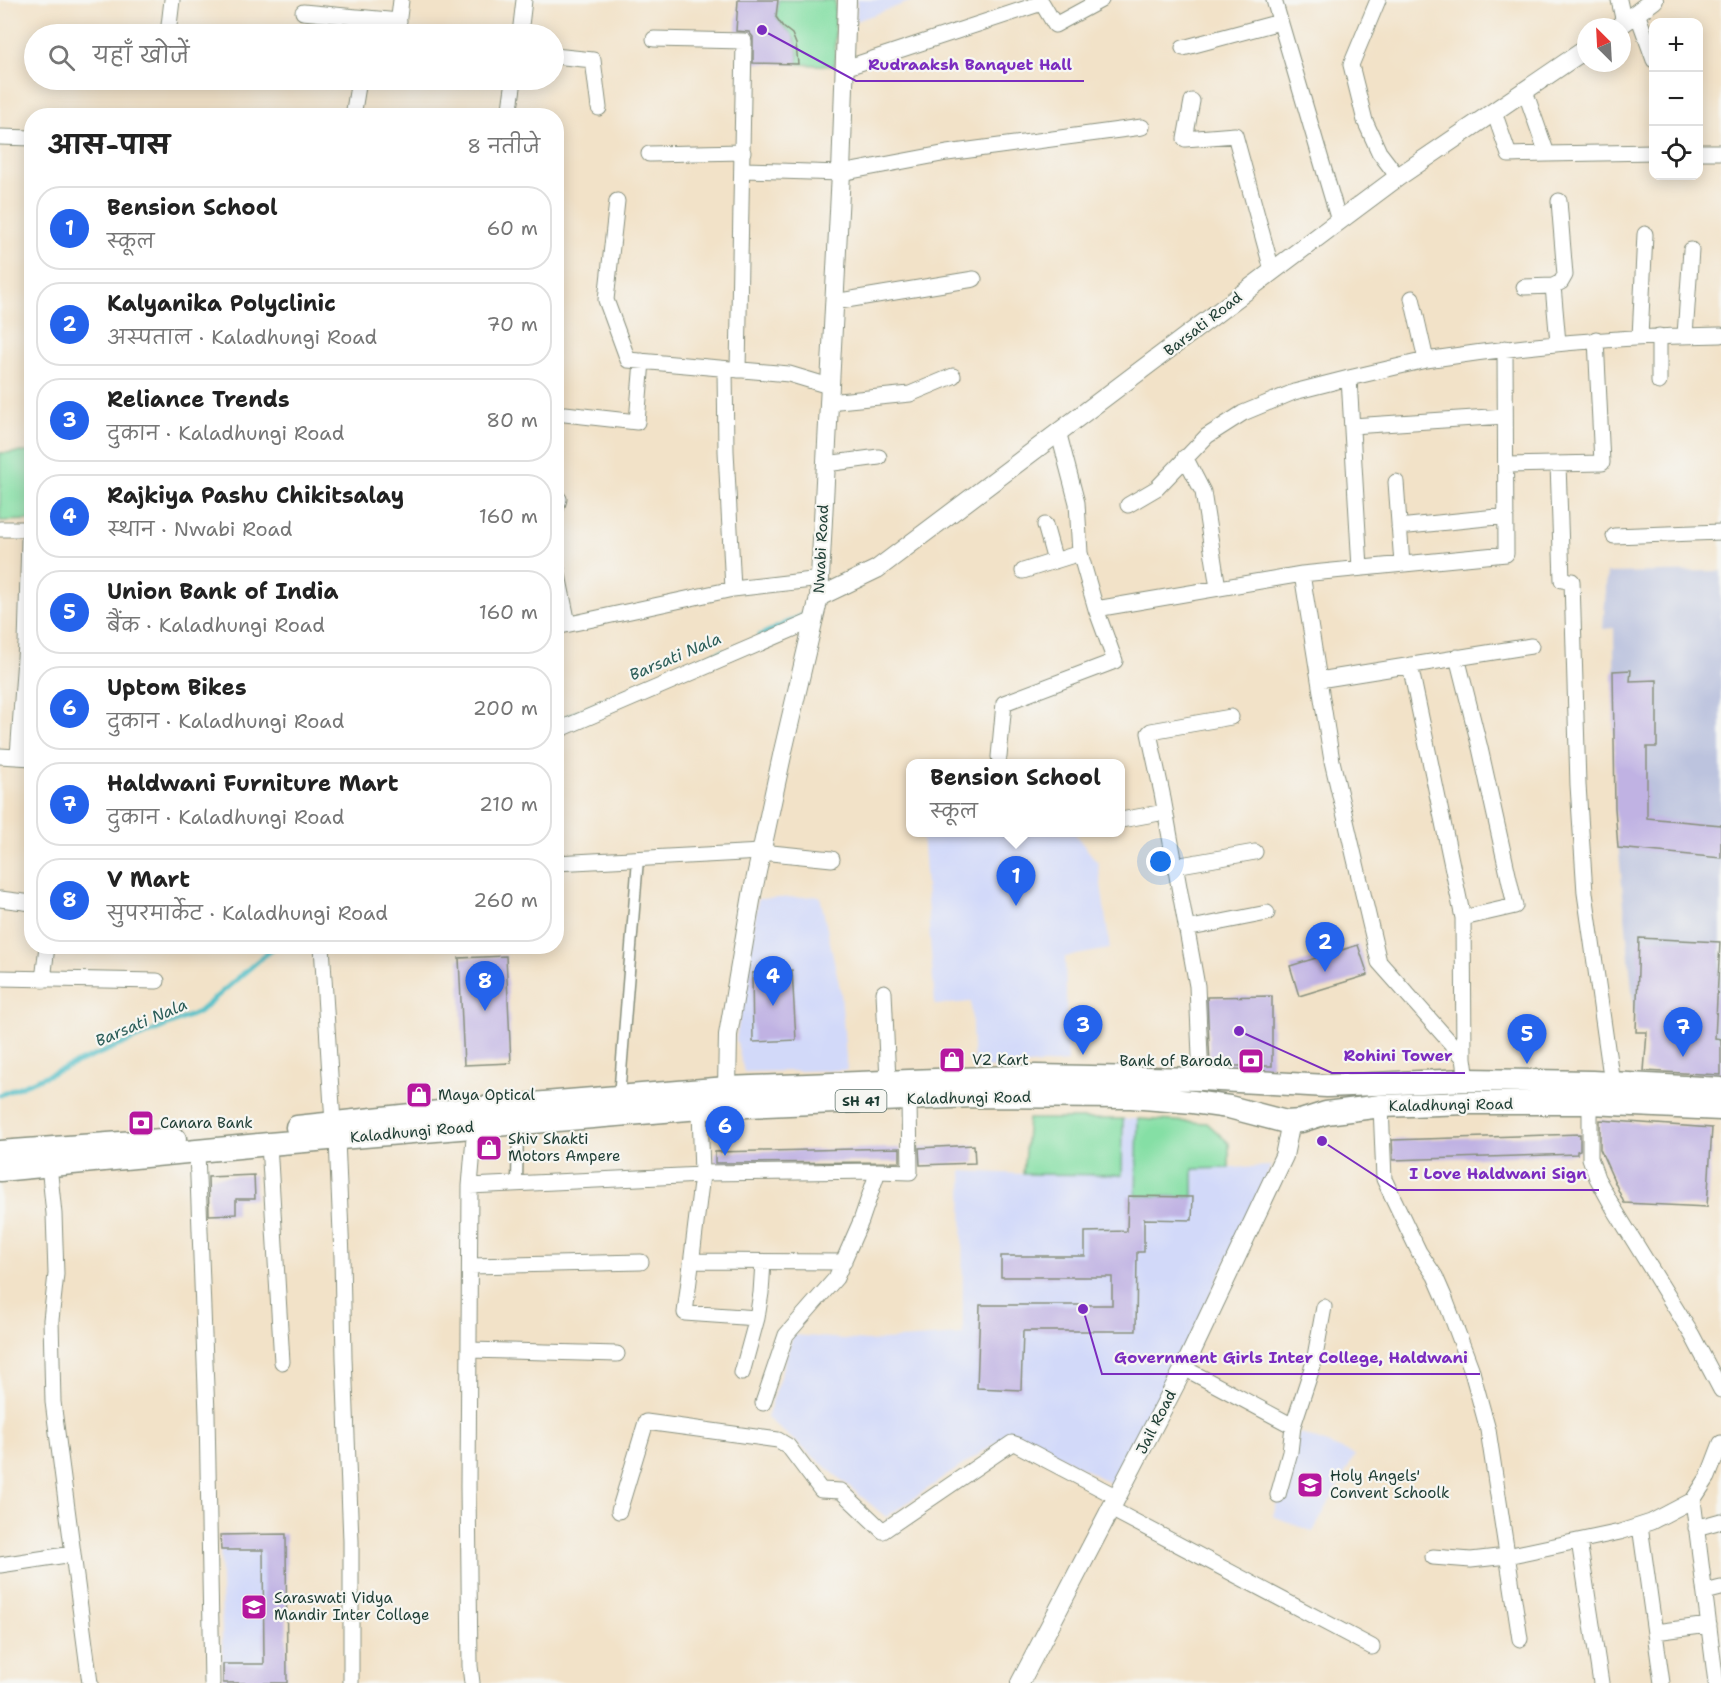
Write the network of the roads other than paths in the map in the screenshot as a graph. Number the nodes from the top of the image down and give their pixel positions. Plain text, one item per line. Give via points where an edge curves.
1 (172, 0) edge
2 (401, 0) edge
3 (524, 0) edge
4 (847, 0) edge
5 (1101, 0) edge
6 (1274, 0) edge
7 (1378, 0) edge
8 (1619, 0) edge
9 (1654, 0) edge
10 (1029, 3) edge
11 (303, 12) dead end
12 (1625, 18) edge
13 (1630, 18) edge
14 (1281, 22) junction
15 (169, 24) edge
16 (374, 24) edge
17 (398, 24) edge
18 (521, 24) edge
19 (1631, 28) edge
20 (654, 39) dead end
21 (1183, 48) dead end
22 (1649, 54) edge
23 (1577, 55) edge
24 (564, 57) edge
25 (845, 68) junction
26 (357, 90) edge
27 (513, 90) edge
28 (1525, 91) junction
29 (1192, 101) dead end
30 (354, 108) edge
31 (510, 108) edge
32 (599, 108) dead end
33 (1494, 112) junction
34 (1142, 127) dead end
35 (0, 137) edge
36 (24, 138) edge
37 (743, 152) junction
38 (1649, 152) edge
39 (1703, 152) edge
40 (1721, 152) edge
41 (649, 154) dead end
42 (1547, 154) junction
43 (743, 170) junction
44 (841, 173) junction
45 (1398, 177) junction
46 (617, 201) dead end
47 (1559, 201) dead end
48 (1339, 220) junction
49 (1645, 234) dead end
50 (1691, 250) dead end
51 (1272, 270) junction
52 (974, 279) dead end
53 (1553, 286) junction
54 (1524, 287) dead end
55 (1412, 297) dead end
56 (834, 302) junction
57 (1721, 334) edge
58 (1685, 335) junction
59 (1659, 336) junction
60 (1640, 338) junction
61 (1596, 339) junction
62 (1558, 343) junction
63 (1505, 348) junction
64 (1426, 360) junction
65 (642, 361) junction
66 (731, 370) junction
67 (953, 376) dead end
68 (1349, 378) junction
69 (1659, 382) dead end
70 (829, 394) junction
71 (565, 414) dead end
72 (1505, 416) junction
73 (1352, 426) junction
74 (1058, 431) junction
75 (879, 457) dead end
76 (1185, 458) junction
77 (826, 464) junction
78 (1558, 464) junction
79 (1506, 465) junction
80 (1396, 482) dead end
81 (1128, 505) dead end
82 (1506, 516) junction
83 (1045, 525) dead end
84 (1400, 527) junction
85 (0, 529) edge
86 (1721, 532) edge
87 (24, 533) edge
88 (1614, 536) dead end
89 (1080, 553) junction
90 (1055, 561) junction
91 (1402, 564) junction
92 (1360, 568) junction
93 (1023, 571) dead end
94 (1302, 574) junction
95 (820, 588) junction
96 (1218, 588) junction
97 (734, 590) junction
98 (1096, 609) junction
99 (814, 620) junction
100 (564, 626) edge
101 (1531, 646) dead end
102 (1457, 657) junction
103 (1410, 665) junction
104 (1319, 680) junction
105 (1231, 717) dead end
106 (564, 728) edge
107 (0, 756) edge
108 (24, 757) edge
109 (999, 757) dead end
110 (1166, 813) junction
111 (1125, 819) edge
112 (761, 852) junction
113 (1255, 852) dead end
114 (638, 859) junction
115 (832, 859) dead end
116 (564, 863) edge
117 (1174, 866) junction
118 (0, 899) edge
119 (24, 902) edge
120 (1267, 913) dead end
121 (1463, 918) junction
122 (1186, 929) junction
123 (45, 954) edge
124 (323, 954) edge
125 (0, 978) edge
126 (43, 980) junction
127 (157, 981) dead end
128 (884, 992) dead end
129 (1466, 1069) junction
130 (1201, 1079) junction
131 (888, 1081) junction
132 (1269, 1083) junction
133 (1612, 1083) junction
134 (1327, 1086) junction
135 (1721, 1089) edge
136 (619, 1097) junction
137 (728, 1097) junction
138 (909, 1099) junction
139 (1467, 1103) junction
140 (1590, 1103) junction
141 (1381, 1106) junction
142 (700, 1108) junction
143 (1721, 1109) edge
144 (1326, 1113) junction
145 (1266, 1117) junction
146 (1291, 1122) junction
147 (518, 1123) junction
148 (475, 1126) junction
149 (335, 1131) junction
150 (269, 1144) junction
151 (196, 1145) junction
152 (0, 1152) edge
153 (47, 1157) junction
154 (0, 1170) edge
155 (878, 1171) junction
156 (702, 1174) junction
157 (518, 1184) junction
158 (470, 1186) junction
159 (692, 1261) junction
160 (641, 1262) dead end
161 (763, 1262) junction
162 (844, 1262) junction
163 (470, 1266) junction
164 (1324, 1307) dead end
165 (757, 1317) junction
166 (470, 1350) junction
167 (617, 1354) dead end
168 (282, 1362) dead end
169 (1184, 1368) junction
170 (742, 1373) dead end
171 (1721, 1390) edge
172 (762, 1403) dead end
173 (1293, 1426) junction
174 (1721, 1443) edge
175 (1278, 1495) dead end
176 (1693, 1500) junction
177 (1114, 1503) junction
178 (619, 1511) dead end
179 (1721, 1521) edge
180 (1640, 1526) junction
181 (1696, 1527) junction
182 (1580, 1541) junction
183 (73, 1554) junction
184 (1507, 1556) junction
185 (1432, 1557) dead end
186 (0, 1565) edge
187 (1721, 1588) edge
188 (1705, 1592) junction
189 (1709, 1625) junction
190 (1655, 1632) junction
191 (1520, 1639) dead end
192 (1372, 1647) dead end
193 (90, 1683) edge
194 (212, 1683) edge
195 (351, 1683) edge
196 (472, 1683) edge
197 (1020, 1683) edge
198 (1601, 1683) edge
199 (1662, 1683) edge
200 (1716, 1683) edge

1 - 15 street
2 - 17 street
3 - 18 street
4 - 25 street, Nwabi Road
5 - 10 street via 1055,25 1042,3
6 - 14 street
7 - 45 street via 1351,65 1365,121 1379,152
8 - 12 street
9 - 13 street
10 - 25 street
11 - 16 street
14 - 21 street
14 - 48 street
19 - 22 street
20 - 37 street via 744,41
23 - 28 street, Barsati Road
24 - 32 street via 593,60
25 - 44 street, Nwabi Road
26 - 30 street
27 - 31 street
28 - 33 street, Barsati Road
28 - 42 street
29 - 51 street via 1185,139 1235,135
33 - 42 street via 1509,155
33 - 45 street, Barsati Road
34 - 44 street via 946,153
35 - 36 street
37 - 41 street
37 - 43 street
38 - 42 street
39 - 40 street
43 - 44 street
43 - 66 street
44 - 56 street, Nwabi Road
45 - 48 street, Barsati Road
46 - 65 street via 606,300 628,360
47 - 53 street via 1565,275
48 - 51 street, Barsati Road
49 - 60 street
50 - 58 street
51 - 74 street, Barsati Road
52 - 56 street
53 - 54 street
53 - 62 street
55 - 64 street
56 - 70 street, Nwabi Road
57 - 58 street
58 - 59 street
59 - 60 street
59 - 69 street
60 - 61 street
61 - 62 street
61 - 78 street via 1602,463
62 - 63 street
63 - 64 street
63 - 72 street
64 - 68 street
65 - 66 street
65 - 71 street via 637,422
66 - 70 street via 789,374
66 - 97 street via 726,451
67 - 70 street via 910,394
68 - 73 street
68 - 76 street via 1294,392 1243,413 1206,435
70 - 77 street, Nwabi Road
72 - 73 street
72 - 79 street
73 - 92 street
74 - 89 street via 1077,503
74 - 95 street, Barsati Road via 877,569
75 - 77 street
76 - 81 street via 1157,488
76 - 96 street via 1203,492
77 - 95 street, Nwabi Road
78 - 79 street
78 - 133 street via 1562,580 1572,581 1585,893
79 - 82 street
80 - 84 street
82 - 84 street
82 - 91 street via 1506,554
83 - 90 street
84 - 91 street
85 - 87 street
86 - 88 street
89 - 90 street
89 - 98 street
90 - 93 street
91 - 92 street
92 - 94 street
94 - 96 street
94 - 104 street
95 - 97 street
95 - 99 street, Nwabi Road
96 - 98 street
97 - 100 street
98 - 109 street via 1115,662 1004,703
99 - 106 street
99 - 112 street, Nwabi Road
101 - 102 street
102 - 103 street
102 - 121 street via 1515,906
103 - 104 street
103 - 121 street
104 - 129 street via 1332,761 1379,962
105 - 110 street via 1149,733
107 - 108 street
110 - 111 street
110 - 117 street
112 - 114 street
112 - 115 street
112 - 137 street, Nwabi Road via 728,1035
113 - 117 street
114 - 116 street
114 - 136 street
117 - 122 street
118 - 119 street
120 - 122 street
121 - 129 street
122 - 130 street via 1197,986
123 - 126 street
124 - 149 street
125 - 126 street
126 - 127 street
128 - 131 street
129 - 133 main road, Kaladhungi Road / SH 41
129 - 134 main road, Kaladhungi Road / SH 41
129 - 139 main road
130 - 131 main road, Kaladhungi Road / SH 41 via 1035,1076
130 - 132 main road, Kaladhungi Road / SH 41
131 - 137 main road, Kaladhungi Road / SH 41
132 - 134 main road, Kaladhungi Road / SH 41
132 - 145 main road via 1263,1099
133 - 135 main road, Kaladhungi Road / SH 41
134 - 144 main road
136 - 137 main road, Kaladhungi Road / SH 41
136 - 149 main road, Kaladhungi Road / SH 41 via 459,1110
137 - 138 main road, Kaladhungi Road / SH 41
137 - 142 main road, Kaladhungi Road / SH 41
138 - 145 main road, Kaladhungi Road / SH 41 via 1131,1098 1229,1107
138 - 155 street via 910,1172
139 - 140 main road, Kaladhungi Road / SH 41
139 - 141 main road, Kaladhungi Road / SH 41
140 - 143 main road, Kaladhungi Road / SH 41
140 - 171 street via 1590,1158 1597,1178
141 - 144 main road, Kaladhungi Road / SH 41
141 - 184 street via 1384,1179 1438,1284 1471,1368 1488,1430
142 - 147 main road, Kaladhungi Road / SH 41
142 - 156 street
144 - 146 main road, Kaladhungi Road / SH 41
145 - 146 main road, Kaladhungi Road / SH 41
146 - 169 street, Jail Road via 1284,1156
147 - 148 main road, Kaladhungi Road / SH 41
147 - 157 street
148 - 149 main road, Kaladhungi Road / SH 41
148 - 158 street
149 - 150 main road, Kaladhungi Road / SH 41
149 - 151 main road, Kaladhungi Road / SH 41
149 - 195 street via 351,1541
150 - 151 main road, Kaladhungi Road / SH 41
150 - 168 street
151 - 153 main road, Kaladhungi Road / SH 41
151 - 194 street
152 - 153 main road, Kaladhungi Road / SH 41
153 - 154 main road, Kaladhungi Road / SH 41
153 - 183 street via 56,1274 51,1320 53,1402
155 - 156 street
155 - 162 street
156 - 157 street
156 - 159 street
157 - 158 street
158 - 163 street
159 - 161 street
159 - 165 street via 685,1313
160 - 163 street
161 - 162 street
161 - 165 street
162 - 172 street via 836,1278 786,1335
163 - 166 street
164 - 173 street via 1314,1362
165 - 170 street
166 - 167 street
166 - 196 street
169 - 173 street
169 - 177 street, Jail Road
173 - 175 street
174 - 176 street via 1708,1477
176 - 180 street
176 - 181 street
177 - 178 street via 1012,1443 883,1531 841,1491 821,1490 788,1446 778,1440 646,1422
177 - 192 street
177 - 197 street, Jail Road
179 - 181 street
180 - 182 street
180 - 190 street
181 - 188 street
182 - 184 street
182 - 198 street
183 - 186 street
183 - 193 street
184 - 185 street via 1471,1560
184 - 191 street
187 - 188 street
188 - 189 street
189 - 190 street
189 - 200 street
190 - 199 street

